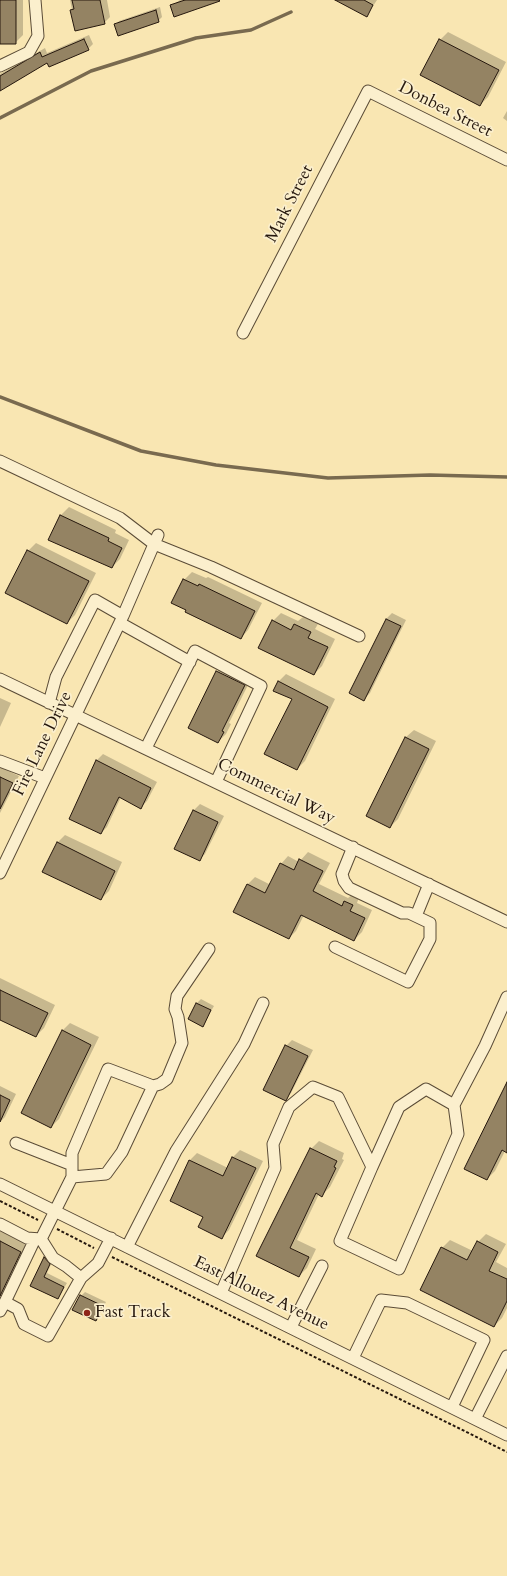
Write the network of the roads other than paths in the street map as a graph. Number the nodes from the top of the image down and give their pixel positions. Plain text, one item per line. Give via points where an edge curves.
1 (35, 0) edge
2 (0, 66) edge
3 (368, 91) joint
4 (507, 160) edge
5 (243, 333) dead end
6 (0, 461) edge
7 (156, 539) junction
8 (120, 623) junction
9 (359, 636) dead end
10 (190, 662) junction
11 (0, 679) edge
12 (49, 702) junction
13 (76, 714) junction
14 (146, 748) junction
15 (0, 761) edge
16 (45, 778) junction
17 (216, 782) junction
18 (353, 848) junction
19 (0, 872) edge
20 (429, 884) junction
21 (416, 916) junction
22 (507, 922) edge
23 (335, 947) dead end
24 (209, 949) dead end
25 (507, 997) edge
26 (263, 1004) dead end
27 (153, 1086) junction
28 (454, 1105) junction
29 (16, 1143) dead end
30 (72, 1165) junction
31 (372, 1167) junction
32 (72, 1177) junction
33 (0, 1184) edge
34 (56, 1211) junction
35 (0, 1224) edge
36 (111, 1238) junction
37 (38, 1239) junction
38 (127, 1246) junction
39 (322, 1266) dead end
40 (81, 1278) junction
41 (221, 1293) junction
42 (2, 1306) edge
43 (291, 1328) junction
44 (507, 1356) edge
45 (353, 1358) junction
46 (452, 1407) junction
47 (475, 1419) junction
48 (507, 1434) edge

1 - 2 street via 38,36 29,52
3 - 4 street, Donbea Street
3 - 5 street, Mark Street
6 - 7 street via 120,518
7 - 8 street, Fire Lane Drive
7 - 9 street
8 - 10 street
8 - 12 street via 95,600 56,677
8 - 13 street, Fire Lane Drive
10 - 14 street
10 - 17 street via 195,651 261,686
11 - 12 street, Commercial Way
12 - 13 street, Commercial Way
13 - 14 street, Commercial Way
13 - 16 street, Fire Lane Drive
14 - 17 street, Commercial Way
15 - 16 street
16 - 19 street, Fire Lane Drive
17 - 18 street, Commercial Way
18 - 20 street, Commercial Way
18 - 21 street via 342,874 349,888 402,913
20 - 21 street
20 - 22 street, Commercial Way
21 - 23 street via 430,922 430,939 408,982
24 - 27 street via 177,996 175,1008 182,1043 167,1079
25 - 28 street
26 - 38 street via 244,1044 176,1151
27 - 30 street via 108,1069 72,1153
27 - 32 street via 122,1152 106,1174
28 - 31 street via 426,1089 399,1106
28 - 31 street via 458,1134 399,1268 340,1241
29 - 30 street
30 - 32 street
31 - 41 street via 338,1097 313,1087 289,1107 273,1144 275,1168
32 - 34 street
33 - 34 street, East Allouez Avenue
34 - 36 street, East Allouez Avenue
34 - 37 street
35 - 37 street via 27,1238
36 - 38 street, East Allouez Avenue
36 - 40 street via 98,1263
37 - 40 street via 53,1258
37 - 42 street
38 - 41 street, East Allouez Avenue
39 - 43 street
40 - 42 street via 48,1336 24,1324 18,1309
41 - 43 street, East Allouez Avenue
43 - 45 street, East Allouez Avenue
44 - 47 street
45 - 46 street, East Allouez Avenue
45 - 46 street via 381,1300 407,1303 484,1340
46 - 47 street, East Allouez Avenue
47 - 48 street, East Allouez Avenue

